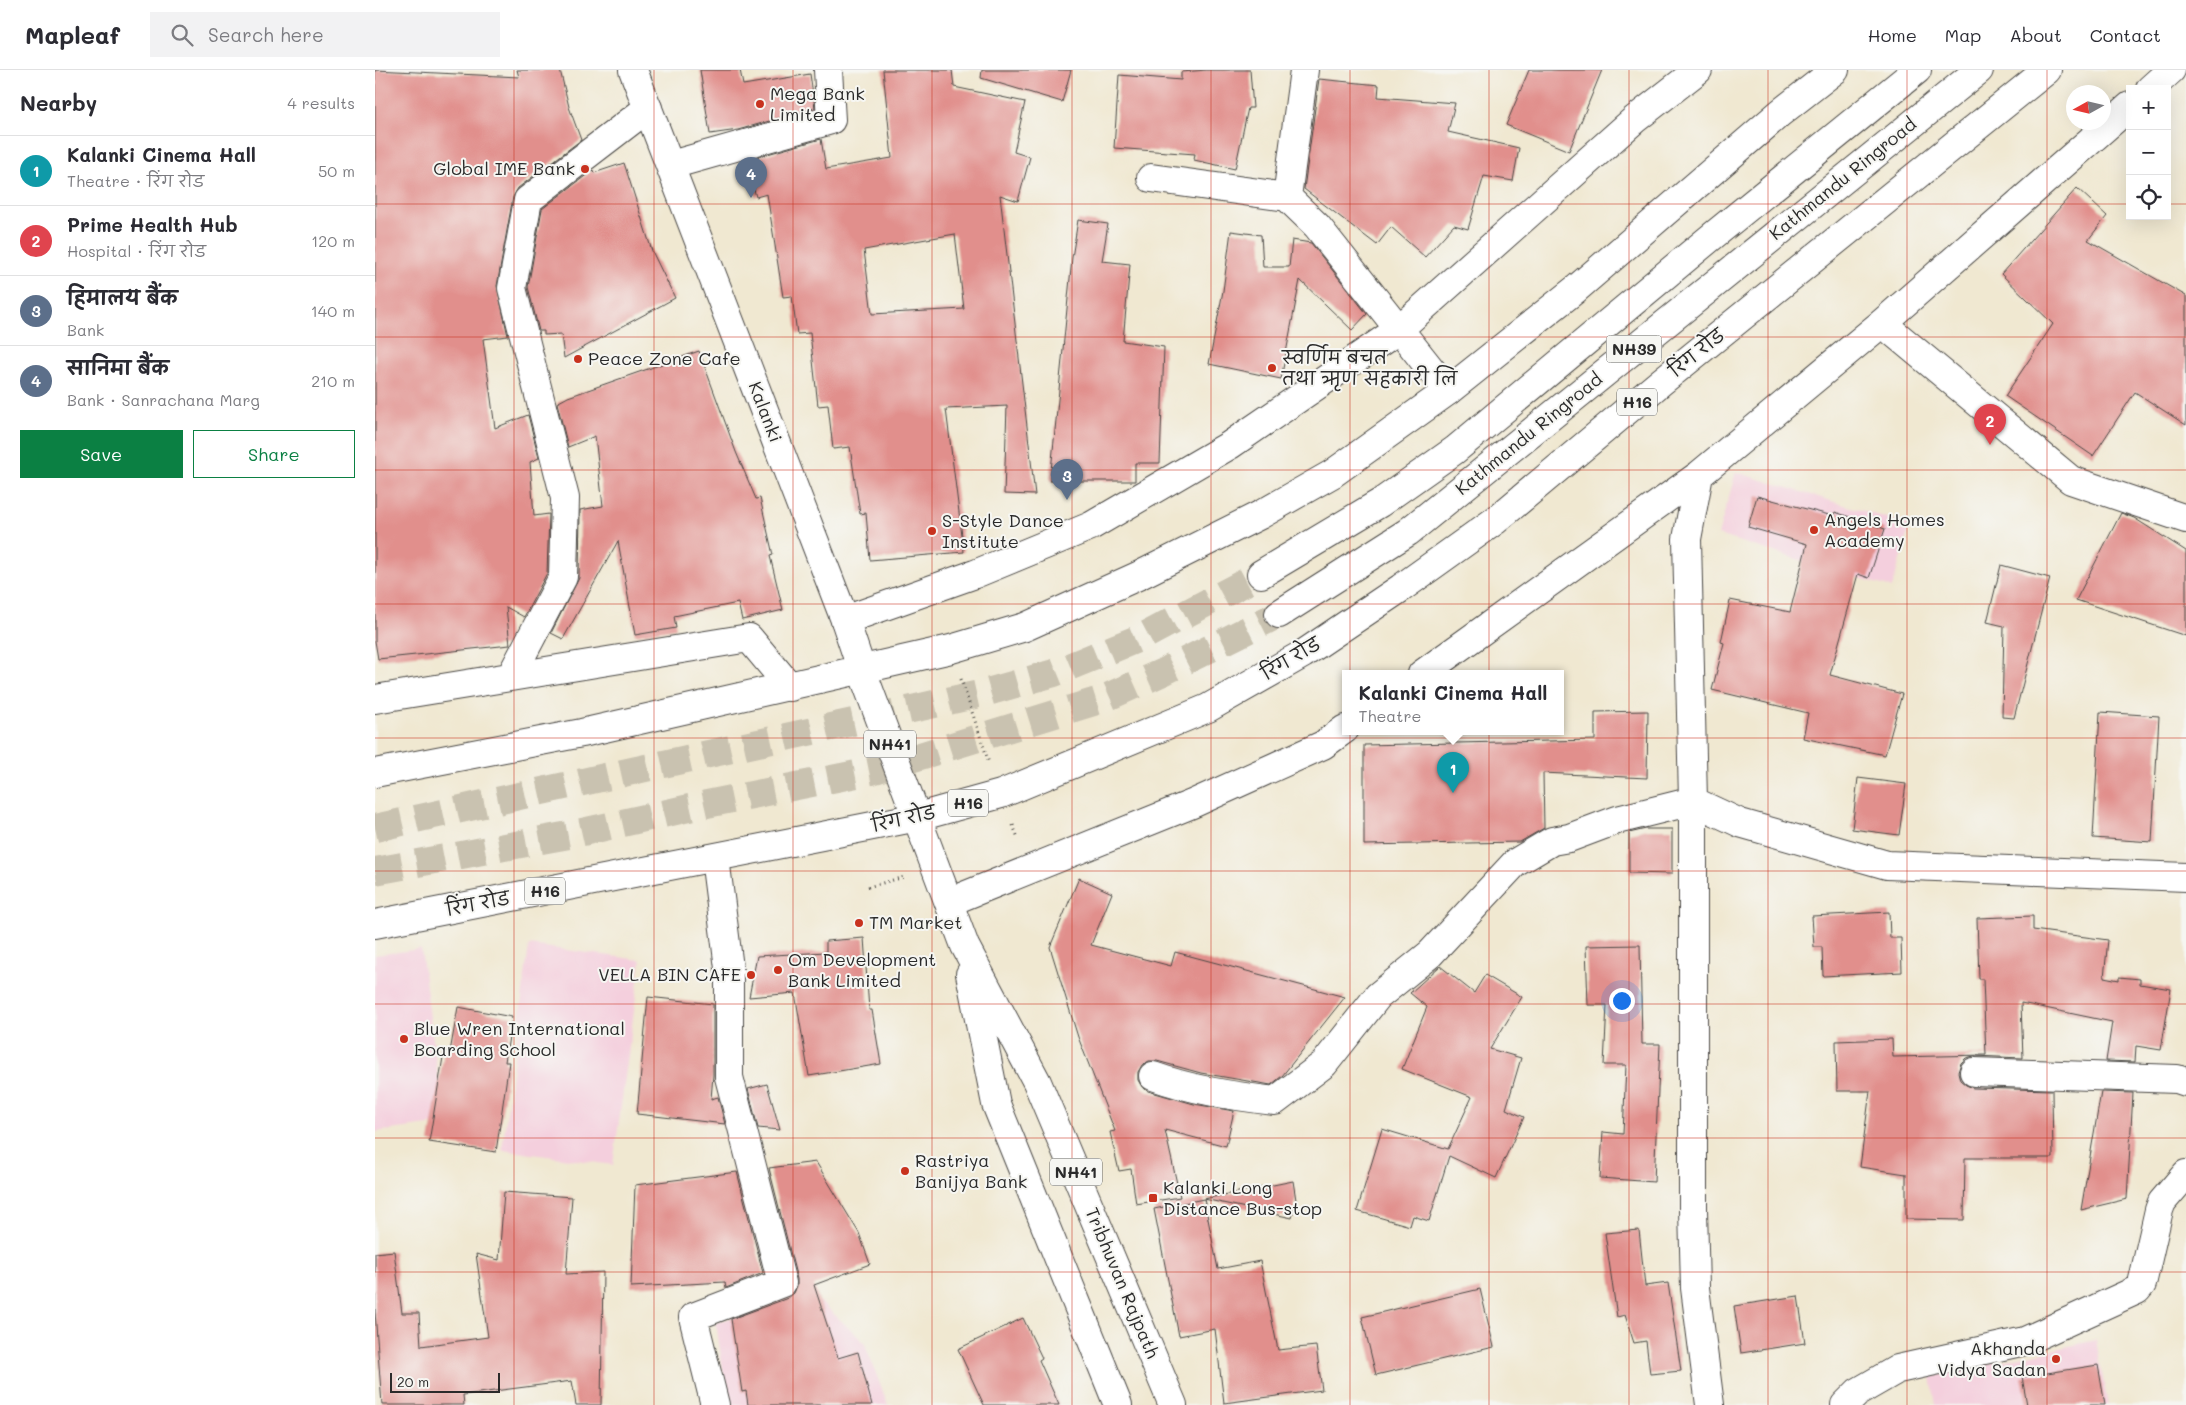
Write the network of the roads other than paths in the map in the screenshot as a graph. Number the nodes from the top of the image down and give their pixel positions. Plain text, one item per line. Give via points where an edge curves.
1 (633, 70) edge
2 (828, 70) edge
3 (1304, 70) edge
4 (1698, 70) edge
5 (1835, 70) edge
6 (1917, 70) edge
7 (1979, 70) edge
8 (2047, 70) edge
9 (2171, 70) edge
10 (2154, 85) edge
11 (648, 108) junction
12 (2126, 110) edge
13 (671, 165) junction
14 (1151, 178) dead end
15 (1287, 198) junction
16 (1882, 323) junction
17 (1399, 330) junction
18 (1449, 391) junction
19 (1699, 475) junction
20 (2186, 519) edge
21 (1261, 574) tunnel mouth
22 (1279, 614) tunnel mouth
23 (845, 620) junction
24 (862, 670) junction
25 (1428, 670) edge
26 (511, 676) junction
27 (790, 687) junction
28 (375, 699) edge
29 (1342, 731) edge
30 (375, 773) edge
31 (1693, 801) junction
32 (918, 817) junction
33 (715, 858) junction
34 (2186, 877) edge
35 (949, 902) junction
36 (375, 924) edge
37 (965, 946) junction
38 (1974, 1072) dead end
39 (1153, 1076) dead end
40 (2186, 1082) edge
41 (2186, 1174) edge
42 (715, 1405) edge
43 (1118, 1405) edge
44 (1173, 1405) edge
45 (1710, 1405) edge
46 (1845, 1405) edge

1 - 11 main road, Kalanki / NH41
2 - 13 main road via 831,120
3 - 15 main road
4 - 17 main road via 1634,120
5 - 18 main road
6 - 21 main road, Kathmandu Ringroad / NH39 via 1455,450 1380,503
7 - 22 main road, Kathmandu Ringroad / NH39 via 1408,532
8 - 32 main road, रिंग रोड / H16 via 1661,382 1496,520 1303,654 1208,708 1001,794
9 - 10 main road
11 - 13 main road, Kalanki / NH41
11 - 26 main road via 528,200 512,288 565,498 563,577
12 - 16 main road
13 - 23 main road, Kalanki / NH41
14 - 15 main road
15 - 17 main road via 1317,226
16 - 19 main road
16 - 20 main road via 2071,480
17 - 18 main road
17 - 23 main road via 1230,445 1091,526 975,574
18 - 24 main road via 1332,474 1260,515 1140,575 1025,627
19 - 25 main road
19 - 31 main road via 1687,539
23 - 24 main road, Kalanki / NH41
24 - 27 main road
24 - 32 main road, NH41
26 - 27 main road via 749,638
26 - 28 main road
27 - 30 main road via 582,734
29 - 35 main road via 1323,745 1192,804
31 - 34 main road via 1740,823 1887,865
31 - 39 main road via 1552,841 1515,863 1430,954 1378,996 1324,1064 1275,1102 1175,1084
31 - 45 main road via 1695,1288
32 - 33 main road, रिंग रोड / H16
32 - 35 main road, Tribhuvan Rajpath / NH41
33 - 36 main road, रिंग रोड / H16
33 - 42 main road via 729,968 729,1077 782,1283 693,1317
35 - 37 main road, Tribhuvan Rajpath / NH41
37 - 43 main road, Tribhuvan Rajpath / NH41 via 996,1104
37 - 44 main road, Tribhuvan Rajpath / NH41 via 1037,1082
38 - 40 main road via 2177,1078
41 - 46 main road via 2159,1210 2142,1284 2137,1290 2025,1341 1898,1370 1858,1392

